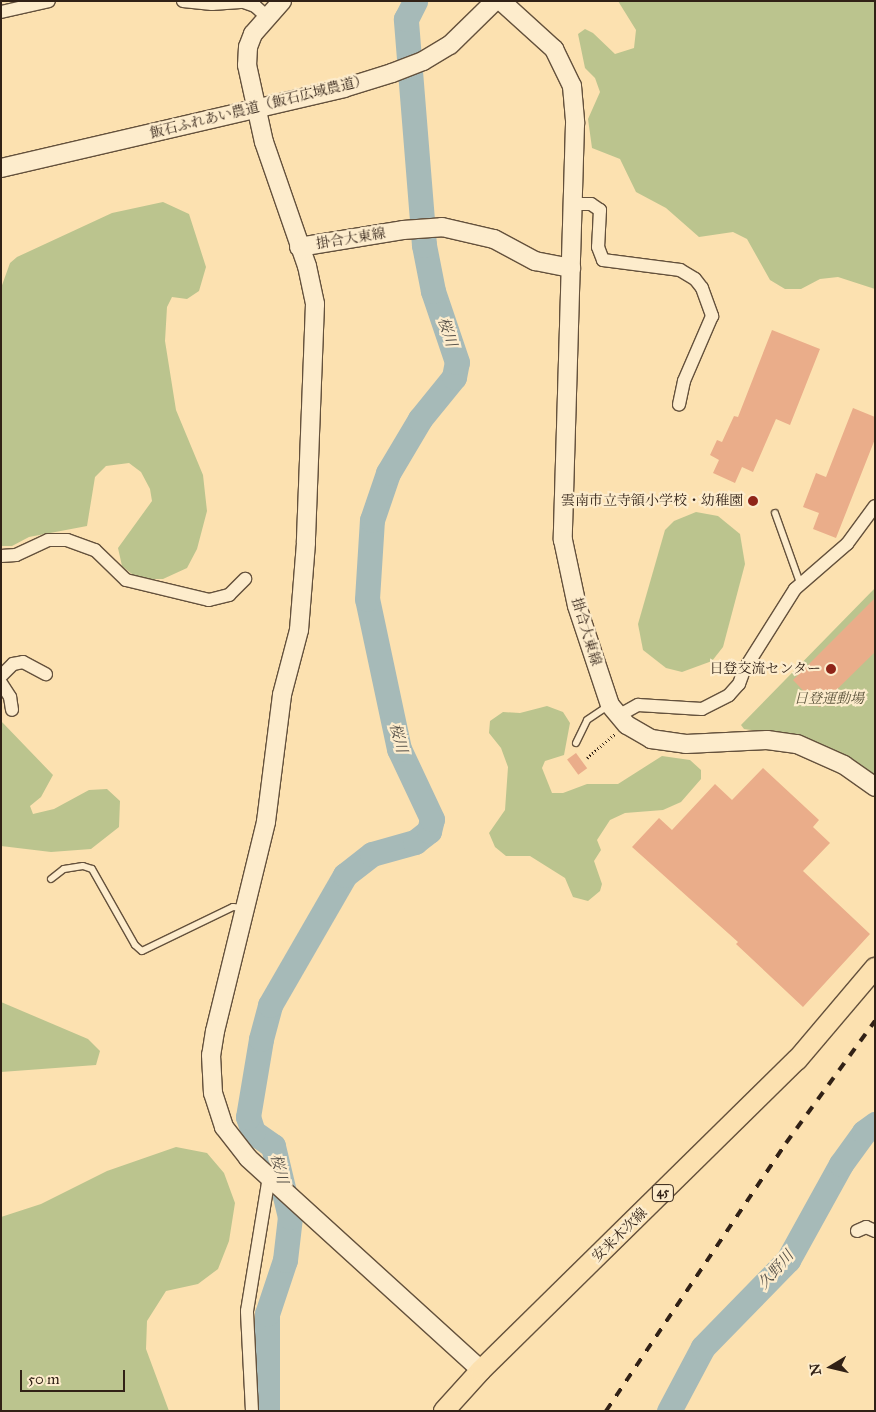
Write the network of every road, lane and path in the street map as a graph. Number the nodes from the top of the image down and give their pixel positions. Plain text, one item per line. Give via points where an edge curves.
1 (49, 1) edge
2 (183, 1) edge
3 (282, 1) edge
4 (495, 1) edge
5 (502, 1) edge
6 (1, 12) edge
7 (266, 16) junction
8 (257, 109) junction
9 (1, 168) edge
10 (573, 204) junction
11 (299, 247) junction
12 (571, 268) junction
13 (679, 404) dead end
14 (875, 506) edge
15 (775, 513) dead end
16 (1, 556) edge
17 (245, 579) dead end
18 (800, 583) junction
19 (46, 674) dead end
20 (1, 676) edge
21 (1, 684) edge
22 (12, 710) dead end
23 (615, 718) junction
24 (576, 743) dead end
25 (587, 758) dead end
26 (875, 787) edge
27 (51, 879) dead end
28 (243, 908) junction
29 (875, 968) edge
30 (272, 1180) junction
31 (857, 1231) dead end
32 (875, 1231) edge
33 (481, 1370) junction
34 (252, 1411) edge
35 (444, 1411) edge

1 - 6 street
2 - 7 street via 212,4 244,2 255,6
3 - 7 street, 掛合大東線
4 - 8 street, 飯石ふれあい農道（飯石広域農道） via 450,44 423,61 344,88
5 - 10 street, 掛合大東線 via 542,35 568,73 574,111
7 - 8 street, 掛合大東線 via 253,34 247,54
8 - 9 street, 飯石ふれあい農道（飯石広域農道）
8 - 11 street, 掛合大東線 via 264,142
10 - 12 street, 掛合大東線
10 - 13 street via 591,204 600,210 598,247 603,260 680,270 695,279 702,288 712,316 684,381
11 - 12 street, 掛合大東線 via 442,227 494,239 534,261
11 - 28 street via 307,266 314,304 306,543 300,620 282,695 266,822
12 - 23 street, 掛合大東線 via 563,540 577,606
14 - 18 street via 847,544
15 - 18 lane
16 - 17 street via 16,555 48,540 67,540 95,550 126,580 209,600 229,595
18 - 23 street via 744,670 739,684 721,701 702,709 638,705
19 - 20 street via 23,662 14,664
21 - 22 street via 10,697
23 - 24 lane via 587,720
23 - 25 path
23 - 26 street via 637,732 670,743 767,740 796,744 844,765
27 - 28 lane via 64,869 84,866 92,869 135,945 142,951 233,907
28 - 30 street via 215,1031 211,1074 217,1110 224,1127
29 - 33 main road, 安来木次線 / 45 via 797,1060
30 - 33 street
30 - 34 street via 246,1311
31 - 32 street via 866,1227
33 - 35 main road, 安来木次線 / 45

